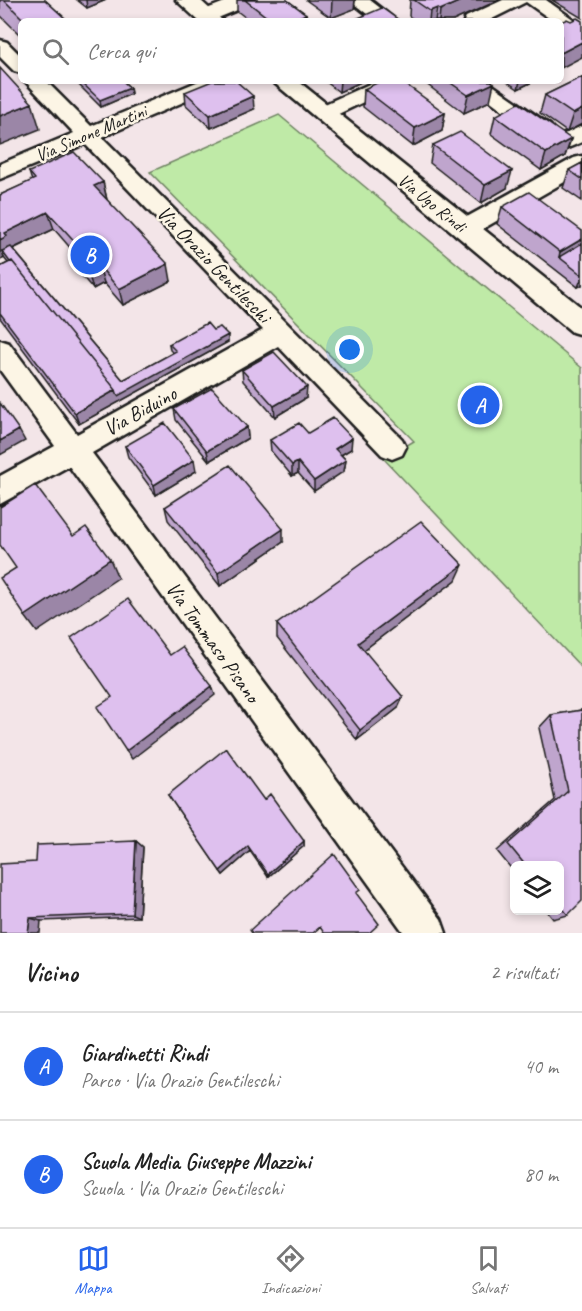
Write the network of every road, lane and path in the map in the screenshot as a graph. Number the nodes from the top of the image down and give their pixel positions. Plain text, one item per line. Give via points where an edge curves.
1 (187, 0) edge
2 (246, 0) edge
3 (358, 0) edge
4 (518, 0) edge
5 (533, 0) edge
6 (208, 18) edge
7 (211, 18) edge
8 (384, 18) edge
9 (479, 18) edge
10 (558, 18) edge
11 (0, 45) edge
12 (18, 64) edge
13 (38, 84) edge
14 (209, 84) edge
15 (288, 84) edge
16 (386, 84) edge
17 (479, 84) edge
18 (323, 113) junction
19 (87, 134) junction
20 (572, 138) edge
21 (582, 157) edge
22 (582, 163) edge
23 (0, 172) edge
24 (464, 229) junction
25 (582, 324) edge
26 (281, 332) junction
27 (0, 350) edge
28 (392, 447) dead end
29 (73, 450) junction
30 (0, 491) edge
31 (427, 933) edge

1 - 6 street
2 - 7 street
3 - 8 street
4 - 9 street
5 - 10 street
11 - 12 street
13 - 19 street, Via Orazio Gentileschi
14 - 19 street, Via Simone Martini
15 - 18 street, Via Ugo Rindi
16 - 18 street
17 - 20 street
18 - 24 street, Via Ugo Rindi
19 - 23 street, Via Simone Martini
19 - 26 street, Via Orazio Gentileschi
20 - 21 street
22 - 24 street
24 - 25 street, Via Ugo Rindi
26 - 28 street, Via Orazio Gentileschi
26 - 29 street, Via Biduino
27 - 29 street, Via Tommaso Pisano
29 - 30 street, Via Biduino
29 - 31 street, Via Tommaso Pisano

